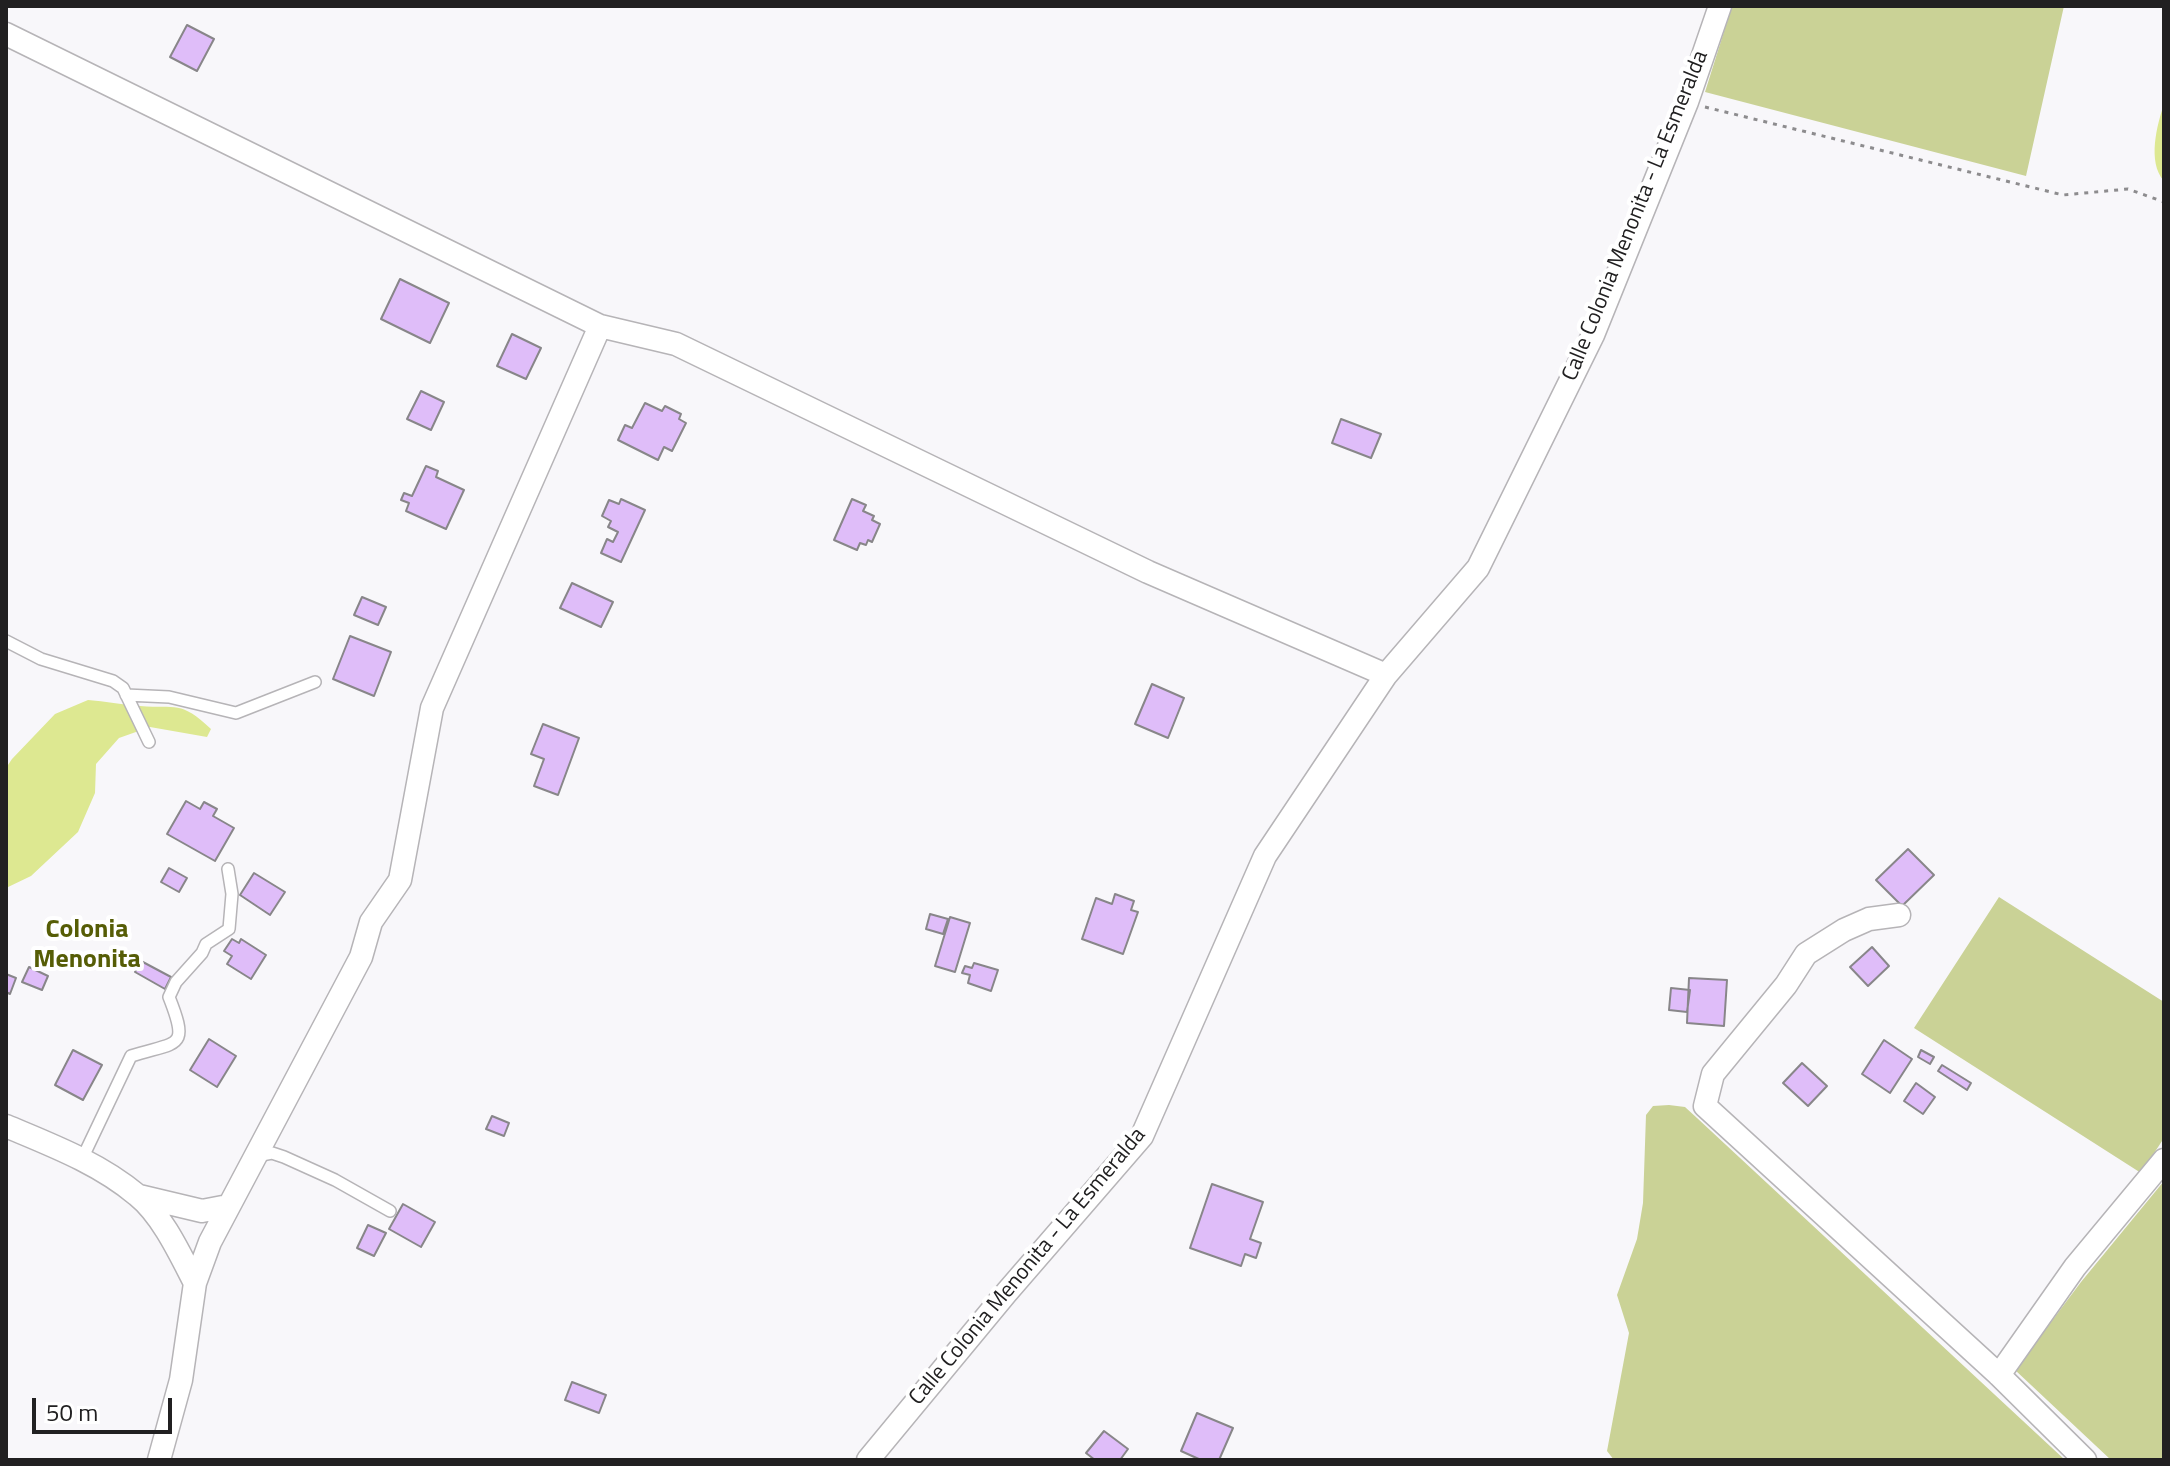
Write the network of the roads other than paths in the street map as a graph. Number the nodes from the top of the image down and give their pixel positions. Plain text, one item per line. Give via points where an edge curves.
1 (1720, 6) edge
2 (6, 34) edge
3 (600, 326) junction
4 (6, 641) edge
5 (1386, 675) junction
6 (315, 682) dead end
7 (128, 699) junction
8 (149, 742) dead end
9 (228, 869) dead end
10 (1899, 915) dead end
11 (6, 1126) edge
12 (255, 1156) junction
13 (82, 1159) junction
14 (2164, 1160) edge
15 (139, 1196) junction
16 (228, 1206) junction
17 (390, 1211) dead end
18 (195, 1283) junction
19 (1999, 1375) junction
20 (159, 1460) edge
21 (868, 1460) edge
22 (2085, 1460) edge

1 - 5 street, Calle Colonia Menonita - La Esmeralda via 1593,335 1478,568
2 - 3 street
3 - 5 street via 676,344 1148,572
3 - 12 street via 432,708 400,880 371,922 361,957
4 - 7 lane via 41,659 113,681
5 - 21 street, Calle Colonia Menonita - La Esmeralda via 1265,856 1142,1136
6 - 7 lane via 236,713 169,697
7 - 8 lane
9 - 13 lane via 229,929 206,944 169,997 179,1017 177,1040 131,1056
10 - 19 street via 1869,919 1806,954 1713,1074 1705,1106
11 - 13 street
12 - 16 street
12 - 17 lane via 284,1157
13 - 15 street
14 - 19 street via 2075,1267
15 - 16 street via 202,1211
15 - 18 street via 174,1241
16 - 18 street
18 - 20 street via 181,1380
19 - 22 street

